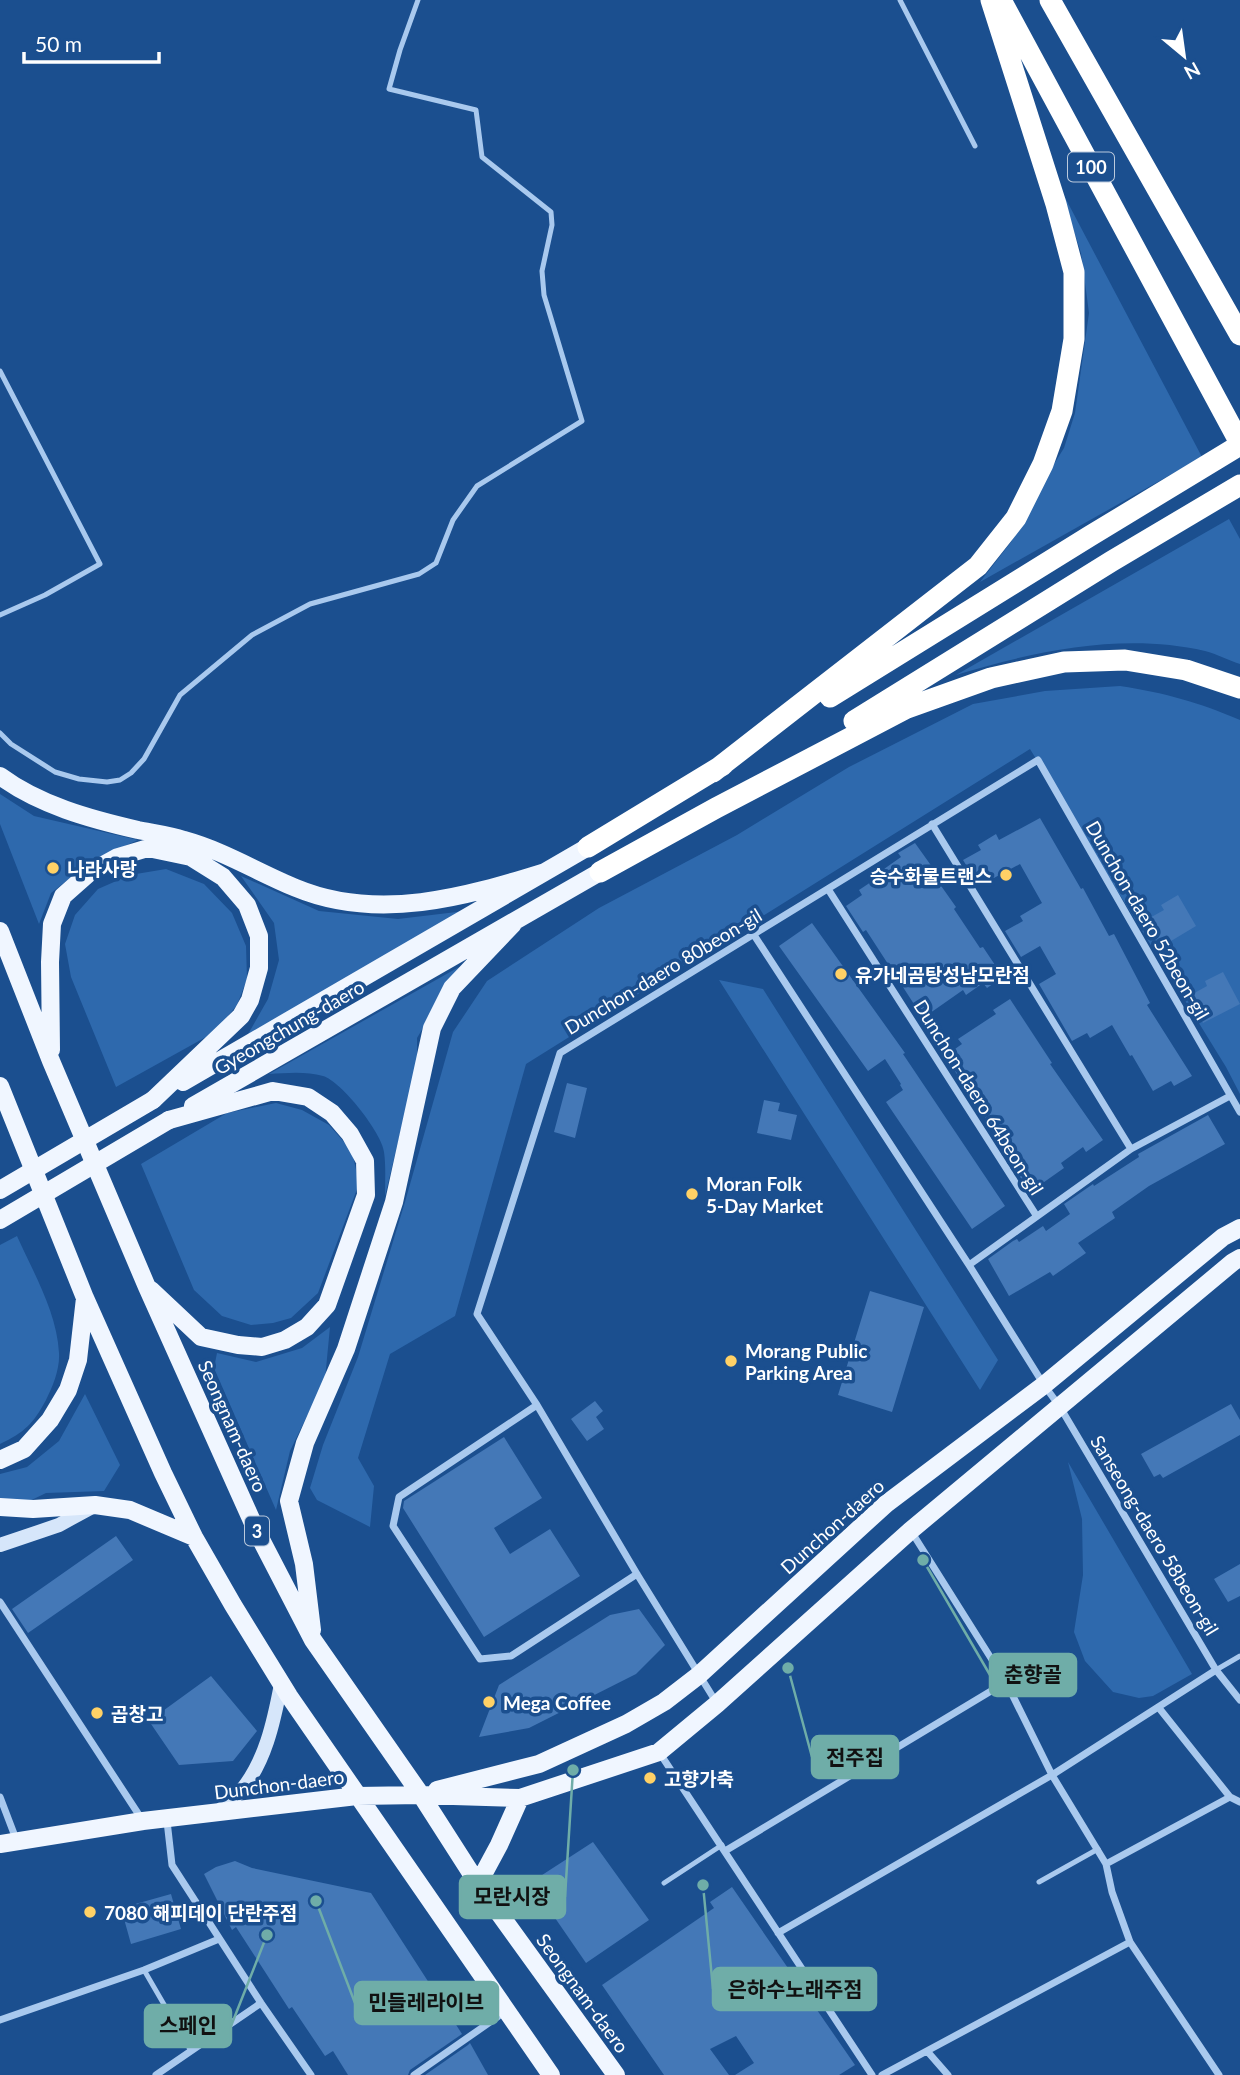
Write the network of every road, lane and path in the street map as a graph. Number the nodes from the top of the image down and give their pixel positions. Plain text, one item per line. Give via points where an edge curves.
1 (418, 0) edge
2 (900, 0) edge
3 (991, 0) edge
4 (1002, 0) edge
5 (1050, 0) edge
6 (975, 146) dead end
7 (1236, 327) edge
8 (0, 371) edge
9 (1240, 444) edge
10 (1240, 485) edge
11 (0, 615) edge
12 (1240, 688) edge
13 (0, 733) edge
14 (1038, 760) joint
15 (713, 772) junction
16 (0, 776) edge
17 (716, 808) junction
18 (932, 824) junction
19 (587, 847) joint
20 (545, 872) junction
21 (600, 872) joint
22 (828, 889) junction
23 (513, 924) junction
24 (0, 931) edge
25 (754, 934) junction
26 (51, 1061) junction
27 (0, 1086) edge
28 (1230, 1096) junction
29 (153, 1100) junction
30 (1240, 1112) edge
31 (169, 1120) junction
32 (1131, 1149) junction
33 (0, 1190) edge
34 (1036, 1215) junction
35 (0, 1220) edge
36 (1240, 1228) edge
37 (1240, 1258) edge
38 (969, 1265) junction
39 (147, 1287) junction
40 (85, 1298) junction
41 (1044, 1385) junction
42 (537, 1405) junction
43 (1060, 1407) junction
44 (0, 1460) edge
45 (95, 1505) junction
46 (0, 1507) edge
47 (910, 1531) junction
48 (194, 1537) junction
49 (0, 1545) edge
50 (638, 1574) junction
51 (0, 1602) edge
52 (313, 1640) junction
53 (1240, 1656) edge
54 (1216, 1671) junction
55 (699, 1675) junction
56 (1006, 1682) junction
57 (281, 1684) junction
58 (1240, 1700) edge
59 (718, 1704) junction
60 (1159, 1708) junction
61 (659, 1752) junction
62 (1052, 1775) junction
63 (421, 1795) junction
64 (358, 1796) junction
65 (0, 1797) edge
66 (1230, 1797) junction
67 (520, 1798) junction
68 (1240, 1802) edge
69 (218, 1812) junction
70 (166, 1819) junction
71 (143, 1822) junction
72 (8, 1843) edge
73 (724, 1848) junction
74 (1098, 1849) junction
75 (1106, 1864) junction
76 (1039, 1882) dead end
77 (664, 1883) dead end
78 (478, 1884) junction
79 (778, 1933) junction
80 (219, 1939) junction
81 (1130, 1941) junction
82 (144, 1970) junction
83 (261, 2003) junction
84 (507, 2010) junction
85 (0, 2020) edge
86 (191, 2051) junction
87 (927, 2051) junction
88 (156, 2075) edge
89 (311, 2075) edge
90 (414, 2075) edge
91 (551, 2075) edge
92 (616, 2075) edge
93 (872, 2075) edge
94 (882, 2075) edge
95 (947, 2075) edge
96 (1219, 2075) edge

1 - 13 lane via 389,89 476,110 482,157 551,212 542,271 544,295 582,421 477,486 453,520 436,563 419,574 310,604 251,635 180,695 144,759 120,780 79,779 55,772
2 - 6 lane
3 - 15 highway via 1074,272 1074,339 1062,411 1051,442 1016,518 978,566
4 - 9 highway, 100
5 - 7 highway, 100
8 - 11 lane via 100,564
9 - 15 highway
10 - 17 highway
12 - 17 highway via 1186,670 1125,660 1064,662 991,677 908,708
14 - 18 street, Dunchon-daero 80beon-gil
14 - 28 street, Dunchon-daero 52beon-gil
15 - 19 highway
16 - 20 main road via 20,791 60,808 184,839 332,901 409,905
17 - 21 highway
18 - 22 street, Dunchon-daero 80beon-gil
18 - 32 street
19 - 20 main road, Gyeongchung-daero
20 - 29 main road, Gyeongchung-daero
21 - 23 main road, Gyeongchung-daero
22 - 25 street, Dunchon-daero 80beon-gil
22 - 34 street, Dunchon-daero 64beon-gil
23 - 31 main road, Gyeongchung-daero
23 - 52 main road via 452,988 432,1028 394,1202 346,1349 305,1443 289,1501 304,1564
24 - 26 main road, Seongnam-daero / 3
25 - 38 street
25 - 42 street, Dunchon-daero 80beon-gil via 560,1053 477,1314
26 - 29 main road via 52,924 63,896 89,873 118,857 148,848 191,857 223,877 247,905 259,936 259,968 241,1016
26 - 39 main road, Seongnam-daero / 3
27 - 40 main road
28 - 30 street, Dunchon-daero 52beon-gil
28 - 32 street
29 - 33 main road, Gyeongchung-daero, bridge
31 - 35 main road, Gyeongchung-daero, bridge
31 - 39 main road via 273,1091 308,1097 332,1113 350,1134 365,1161 366,1195 327,1305 307,1327 285,1340 262,1346 201,1337
32 - 34 street
34 - 38 street, Dunchon-daero 64beon-gil
36 - 41 main road, Dunchon-daero via 1223,1237
37 - 43 main road, Dunchon-daero
38 - 41 street
39 - 52 main road, Seongnam-daero / 3 via 256,1530
40 - 44 main road via 78,1360 68,1390 50,1420 24,1449
40 - 48 main road
41 - 43 street, Sanseong-daero 58beon-gil
41 - 55 main road, Dunchon-daero via 886,1504
42 - 50 street, Dunchon-daero 80beon-gil
42 - 50 street via 399,1497 393,1526 480,1659 511,1656
43 - 47 main road, Dunchon-daero
43 - 54 street, Sanseong-daero 58beon-gil
45 - 46 main road
45 - 48 main road via 130,1510
45 - 49 street via 59,1525
47 - 56 street
47 - 59 main road, Dunchon-daero
48 - 57 main road
50 - 55 street, Dunchon-daero 80beon-gil
51 - 71 street
52 - 63 main road, Seongnam-daero / 3
53 - 54 lane
54 - 58 street, Sanseong-daero 58beon-gil
54 - 60 street
55 - 59 street, Dunchon-daero 80beon-gil
55 - 63 main road, Dunchon-daero via 626,1724 539,1764
56 - 62 street
56 - 73 street
57 - 64 main road
57 - 69 street via 271,1730 254,1770
59 - 61 main road, Dunchon-daero
60 - 62 street
60 - 66 street
61 - 67 main road, Dunchon-daero
61 - 73 street
62 - 74 street
62 - 79 street
63 - 64 main road, Dunchon-daero
63 - 67 main road, Dunchon-daero
63 - 78 main road, Seongnam-daero / 3
64 - 69 main road, Dunchon-daero
64 - 84 main road
65 - 72 street, Dunchon-daero
66 - 68 street
66 - 75 street
67 - 78 main road
69 - 70 main road, Dunchon-daero
70 - 71 main road, Dunchon-daero
70 - 80 street via 172,1865
71 - 72 main road, Dunchon-daero
73 - 77 lane
73 - 79 street
74 - 75 street
74 - 76 lane
75 - 81 street
78 - 92 main road, Seongnam-daero / 3
79 - 93 street
80 - 82 street
80 - 83 street
81 - 87 street
81 - 96 street
82 - 85 street
82 - 86 lane
83 - 86 street
83 - 89 street
84 - 90 street
84 - 91 main road
86 - 88 street
87 - 94 street
87 - 95 street

